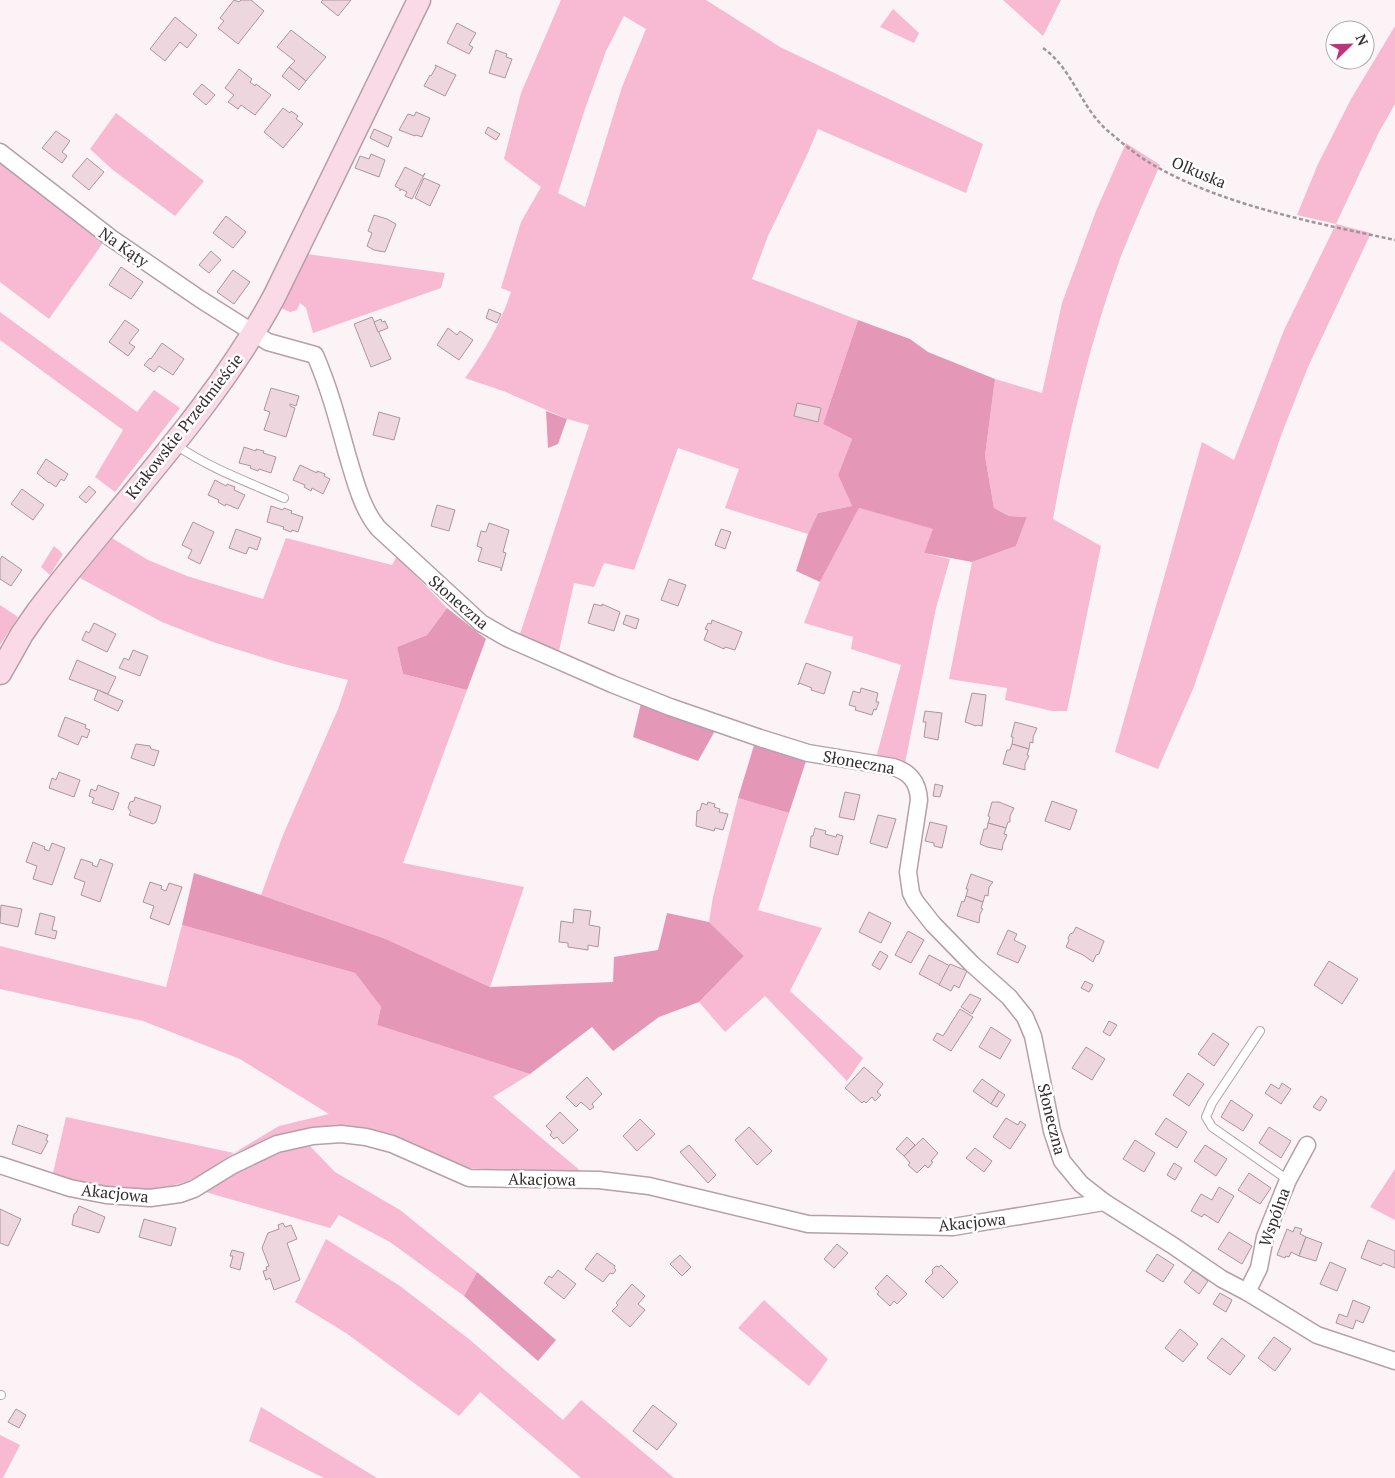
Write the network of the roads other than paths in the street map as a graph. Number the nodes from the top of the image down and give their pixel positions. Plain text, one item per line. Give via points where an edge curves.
1 (419, 0) edge
2 (0, 152) edge
3 (254, 333) junction
4 (173, 443) junction
5 (284, 498) dead end
6 (0, 673) edge
7 (1260, 1031) dead end
8 (1307, 1145) dead end
9 (0, 1165) edge
10 (1288, 1180) junction
11 (1104, 1202) junction
12 (1247, 1292) junction
13 (1395, 1360) edge

1 - 3 main road, Krakowskie Przedmieście
2 - 3 street, Na Kąty via 110,238
3 - 4 main road, Krakowskie Przedmieście via 225,377
3 - 11 street, Słoneczna via 268,342 315,355 327,382 356,485 372,520 481,623 516,642 670,707 808,753 893,767 913,778 919,800 908,872 915,901 933,924 1009,997 1025,1017 1033,1036 1052,1130 1062,1161 1081,1184
4 - 5 lane via 190,455
4 - 6 main road, Krakowskie Przedmieście via 38,611
7 - 10 lane via 1206,1117 1212,1128
8 - 10 street, Wspólna
9 - 11 street, Akacjowa via 70,1188 150,1198 194,1189 233,1165 277,1144 341,1134 392,1144 469,1178 599,1180 649,1186 808,1224 953,1227
10 - 12 street, Wspólna
11 - 12 street, Słoneczna
12 - 13 street, Słoneczna via 1317,1335

